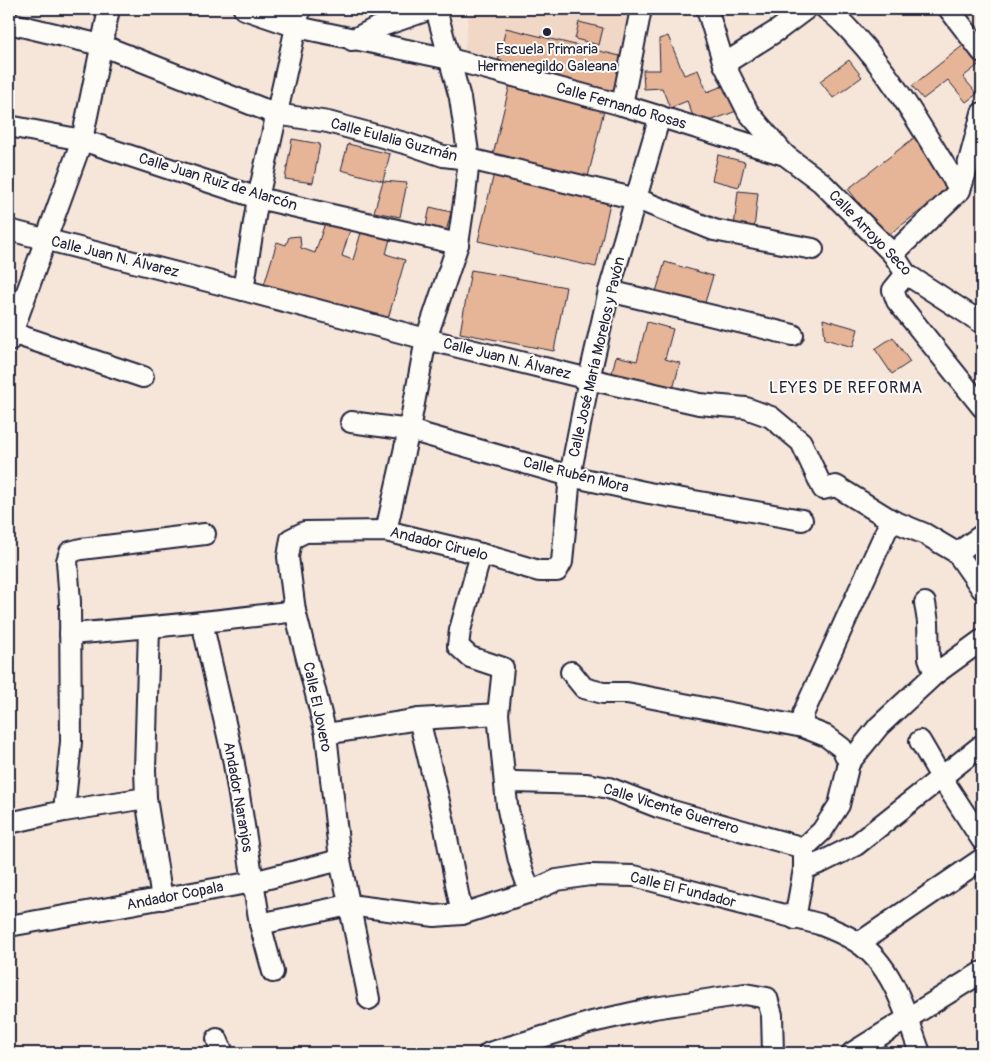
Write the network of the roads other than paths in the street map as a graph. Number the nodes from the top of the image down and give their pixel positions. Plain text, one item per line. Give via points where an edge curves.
1 (109, 9) edge
2 (244, 9) edge
3 (431, 9) edge
4 (436, 9) edge
5 (641, 9) edge
6 (707, 9) edge
7 (806, 9) edge
8 (826, 9) edge
9 (950, 9) edge
10 (298, 18) edge
11 (9, 23) edge
12 (352, 40) junction
13 (101, 45) junction
14 (982, 52) edge
15 (450, 59) junction
16 (724, 64) junction
17 (622, 105) junction
18 (982, 113) edge
19 (276, 114) junction
20 (660, 116) junction
21 (9, 126) edge
22 (82, 140) junction
23 (744, 142) joint
24 (785, 155) junction
25 (469, 159) junction
26 (960, 190) junction
27 (258, 198) junction
28 (637, 199) junction
29 (9, 230) edge
30 (45, 240) junction
31 (458, 244) junction
32 (813, 249) dead end
33 (893, 254) junction
34 (906, 274) junction
35 (243, 290) junction
36 (609, 291) junction
37 (978, 314) edge
38 (9, 335) edge
39 (793, 335) dead end
40 (426, 339) junction
41 (143, 377) dead end
42 (588, 379) junction
43 (982, 407) edge
44 (351, 422) dead end
45 (408, 430) junction
46 (570, 476) junction
47 (802, 520) dead end
48 (891, 520) junction
49 (386, 531) junction
50 (204, 534) dead end
51 (982, 535) edge
52 (290, 540) joint
53 (957, 553) junction
54 (481, 554) junction
55 (557, 571) joint
56 (982, 589) edge
57 (925, 603) dead end
58 (295, 610) junction
59 (202, 622) junction
60 (150, 628) junction
61 (70, 634) junction
62 (982, 640) edge
63 (571, 672) dead end
64 (936, 674) junction
65 (498, 714) junction
66 (419, 719) junction
67 (803, 728) junction
68 (326, 734) junction
69 (920, 741) dead end
70 (982, 745) edge
71 (849, 763) junction
72 (941, 777) junction
73 (505, 783) junction
74 (146, 798) junction
75 (64, 810) junction
76 (9, 822) edge
77 (982, 840) edge
78 (804, 848) junction
79 (982, 859) edge
80 (340, 860) junction
81 (804, 869) junction
82 (253, 882) junction
83 (530, 892) junction
84 (162, 899) junction
85 (349, 905) junction
86 (462, 914) junction
87 (795, 918) junction
88 (260, 924) junction
89 (9, 926) edge
90 (859, 942) junction
91 (273, 972) dead end
92 (982, 972) edge
93 (369, 999) dead end
94 (908, 1019) junction
95 (488, 1053) edge
96 (773, 1053) edge
97 (852, 1053) edge
98 (920, 1053) edge

1 - 13 street
2 - 10 street, Calle Fernando Rosas
3 - 12 street
4 - 15 street
5 - 17 street
6 - 16 street, Calle Arroyo Seco
7 - 16 street
8 - 26 street via 835,14 867,49
9 - 14 street
10 - 12 street, Calle Fernando Rosas
10 - 19 street
11 - 13 street, Calle Eulalia Guzmán
12 - 15 street, Calle Fernando Rosas
13 - 19 street, Calle Eulalia Guzmán
13 - 22 street
15 - 17 street, Calle Fernando Rosas
15 - 25 street via 460,98
16 - 24 street, Calle Arroyo Seco via 748,112
17 - 20 street, Calle Fernando Rosas
18 - 26 street
19 - 25 street, Calle Eulalia Guzmán via 328,122 443,156
19 - 27 street
20 - 23 street, Calle Fernando Rosas
20 - 28 street, Calle José María Morelos y Pavón
21 - 22 street, Calle Juan Ruiz de Alarcón
22 - 27 street, Calle Juan Ruiz de Alarcón
22 - 30 street
23 - 24 street, Calle Arroyo Seco
24 - 33 street, Calle Arroyo Seco via 821,182
25 - 28 street, Calle Eulalia Guzmán
25 - 31 street
26 - 33 street
27 - 31 street, Calle Juan Ruiz de Alarcón
27 - 35 street
28 - 32 street, Calle Eulalia Guzmán via 714,230
28 - 36 street, Calle José María Morelos y Pavón
29 - 30 street, Calle Juan N. Álvarez
30 - 35 street, Calle Juan N. Álvarez
30 - 38 street
31 - 40 street
33 - 34 street, Calle Arroyo Seco
34 - 37 street, Calle Arroyo Seco
34 - 43 street via 893,290 897,301
35 - 40 street, Calle Juan N. Álvarez
36 - 39 street
36 - 42 street, Calle José María Morelos y Pavón
38 - 41 street
40 - 42 street, Calle Juan N. Álvarez
40 - 45 street
42 - 46 street, Calle José María Morelos y Pavón
42 - 48 street, Calle Juan N. Álvarez via 698,404 746,408 771,417 801,442 823,489 836,486
44 - 45 street, Calle Rubén Mora
45 - 46 street, Calle Rubén Mora
45 - 49 street
46 - 47 street, Calle Rubén Mora
46 - 55 street, Calle José María Morelos y Pavón via 562,562
48 - 53 street, Calle Juan N. Álvarez via 925,534
48 - 67 street via 803,714
49 - 52 street, Andador Ciruelo via 304,532
49 - 54 street, Andador Ciruelo
50 - 61 street via 70,552 67,561
51 - 53 street
52 - 58 street, Calle El Jovero via 288,557
53 - 56 street
54 - 55 street, Andador Ciruelo via 539,571
54 - 65 street via 458,646 470,657 503,668
57 - 64 street via 929,658
58 - 59 street
58 - 68 street, Calle El Jovero
59 - 60 street
59 - 82 street, Andador Naranjos via 232,758
60 - 61 street
60 - 74 street
61 - 75 street via 71,742
62 - 64 street
63 - 67 street via 584,688 660,699
64 - 71 street via 879,726
65 - 66 street
65 - 73 street
66 - 68 street
66 - 86 street
67 - 71 street via 832,740 842,748
68 - 80 street, Calle El Jovero
69 - 72 street
70 - 72 street
71 - 78 street via 839,805 822,831
72 - 77 street
72 - 81 street via 856,845
73 - 78 street, Calle Vicente Guerrero via 587,784 609,788 658,807
73 - 83 street via 517,851
74 - 75 street
74 - 84 street
75 - 76 street
78 - 81 street
79 - 90 street
80 - 82 street, Andador Copala
80 - 85 street, Calle El Jovero
81 - 87 street
82 - 84 street, Andador Copala
82 - 88 street, Andador Naranjos
83 - 86 street, Calle El Fundador
83 - 87 street, Calle El Fundador via 556,880 581,876 634,876
84 - 89 street, Andador Copala
85 - 86 street, Calle El Fundador via 435,916
85 - 88 street
85 - 93 street, Calle El Jovero
87 - 90 street, Calle El Fundador via 841,932
88 - 91 street, Andador Naranjos
90 - 94 street, Calle El Fundador via 882,966
92 - 94 street
94 - 97 street
94 - 98 street, Calle El Fundador
95 - 96 street via 592,1022 654,1008 745,994 767,998 772,1015

